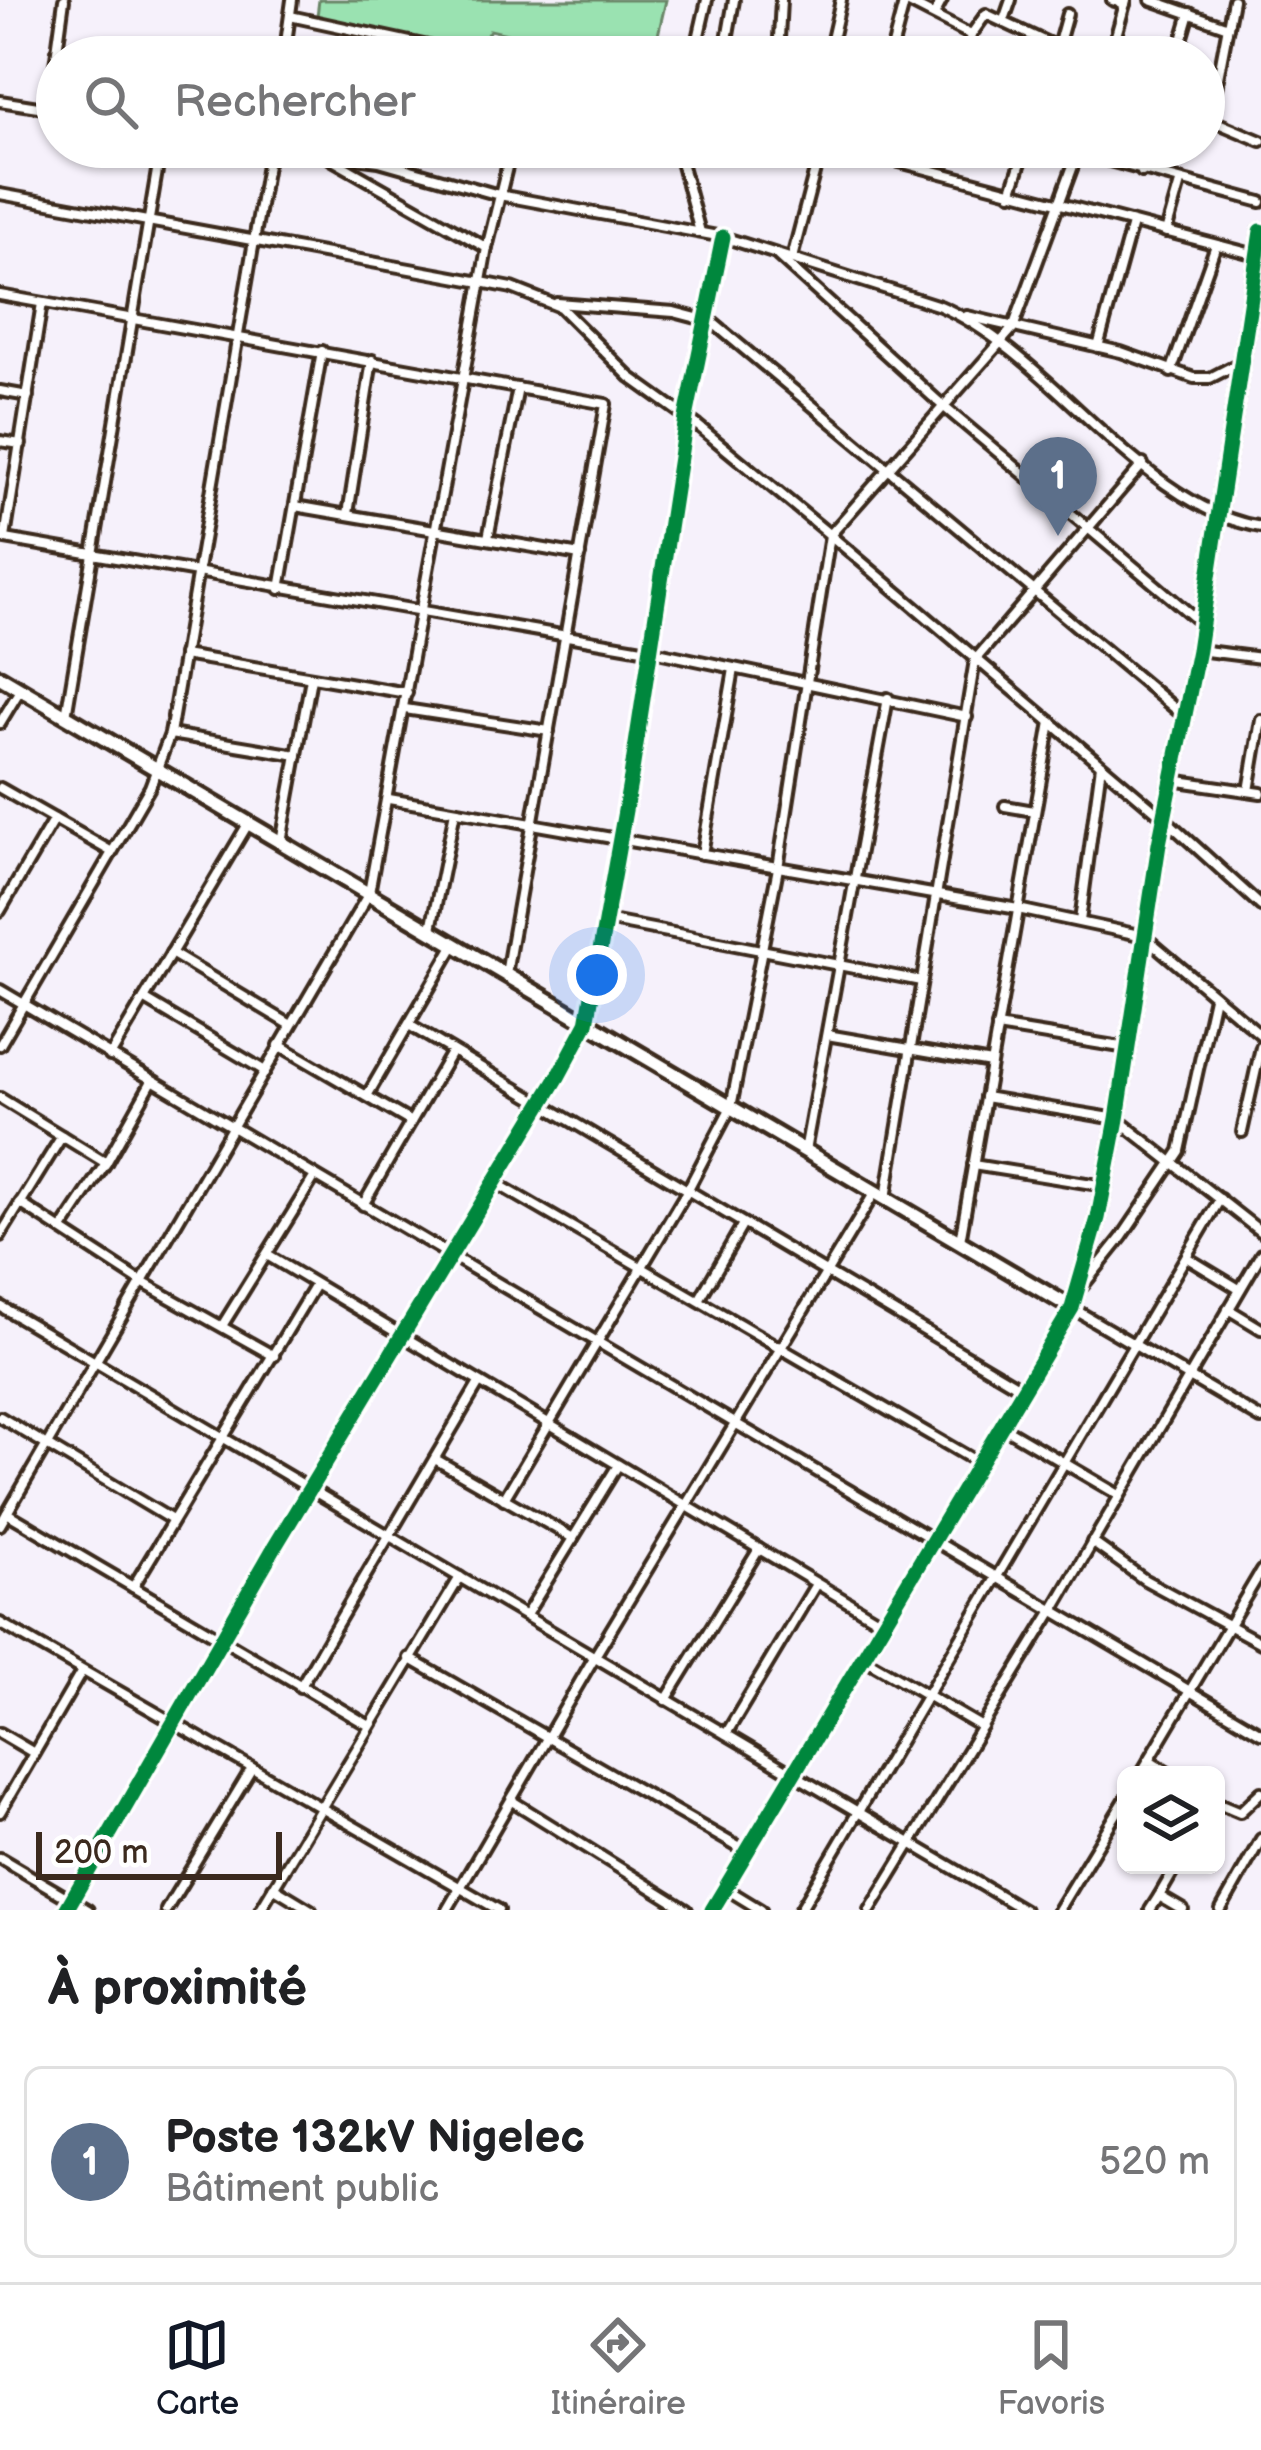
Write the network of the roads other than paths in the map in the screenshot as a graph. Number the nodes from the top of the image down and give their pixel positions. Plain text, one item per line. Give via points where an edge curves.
1 (64, 0) edge
2 (292, 0) edge
3 (707, 0) edge
4 (734, 0) edge
5 (782, 0) edge
6 (841, 0) edge
7 (904, 0) edge
8 (942, 0) edge
9 (1011, 0) edge
10 (1112, 0) edge
11 (1151, 0) edge
12 (1233, 0) edge
13 (1126, 2) edge
14 (1066, 14) dead end
15 (1190, 14) junction
16 (934, 15) junction
17 (290, 16) junction
18 (1004, 20) junction
19 (1228, 27) junction
20 (971, 35) joint
21 (60, 36) edge
22 (287, 36) edge
23 (382, 36) edge
24 (699, 36) edge
25 (728, 36) edge
26 (779, 36) edge
27 (833, 36) edge
28 (895, 36) edge
29 (1030, 36) edge
30 (1060, 36) edge
31 (1116, 36) edge
32 (1183, 36) edge
33 (1225, 40) edge
34 (0, 101) edge
35 (36, 107) edge
36 (1225, 126) edge
37 (1261, 141) edge
38 (158, 168) edge
39 (267, 168) edge
40 (345, 168) edge
41 (411, 168) edge
42 (506, 168) edge
43 (683, 168) edge
44 (816, 168) edge
45 (925, 168) edge
46 (1019, 168) edge
47 (1073, 168) edge
48 (1131, 168) edge
49 (1143, 168) edge
50 (1142, 172) junction
51 (1180, 183) junction
52 (1011, 193) junction
53 (0, 194) edge
54 (499, 195) junction
55 (1261, 202) edge
56 (1059, 206) junction
57 (151, 223) junction
58 (1132, 224) junction
59 (1261, 231) edge
60 (700, 232) junction
61 (1166, 232) junction
62 (723, 237) junction
63 (254, 243) junction
64 (1216, 245) junction
65 (487, 248) junction
66 (773, 251) junction
67 (1259, 256) edge
68 (792, 258) junction
69 (481, 281) junction
70 (0, 295) edge
71 (554, 302) junction
72 (42, 303) junction
73 (961, 315) junction
74 (706, 319) junction
75 (133, 320) junction
76 (1013, 328) junction
77 (238, 338) junction
78 (999, 344) junction
79 (1098, 347) junction
80 (322, 351) junction
81 (372, 360) junction
82 (1240, 362) junction
83 (1171, 372) junction
84 (464, 377) junction
85 (518, 388) junction
86 (0, 391) edge
87 (29, 396) junction
88 (943, 406) junction
89 (686, 418) junction
90 (0, 441) edge
91 (21, 444) junction
92 (1143, 464) junction
93 (888, 469) junction
94 (295, 506) junction
95 (348, 514) junction
96 (1218, 515) junction
97 (1261, 527) edge
98 (435, 529) junction
99 (1089, 530) junction
100 (830, 535) junction
101 (2, 538) edge
102 (488, 538) junction
103 (95, 555) junction
104 (580, 555) junction
105 (197, 573) junction
106 (280, 589) junction
107 (1034, 592) junction
108 (421, 613) junction
109 (1202, 624) junction
110 (566, 636) junction
111 (648, 650) junction
112 (1198, 650) junction
113 (183, 655) junction
114 (1261, 658) edge
115 (975, 660) junction
116 (734, 669) junction
117 (0, 677) edge
118 (311, 678) junction
119 (809, 682) junction
120 (21, 689) junction
121 (407, 694) junction
122 (888, 698) junction
123 (405, 709) junction
124 (66, 716) junction
125 (967, 717) junction
126 (1185, 717) junction
127 (1261, 720) edge
128 (1051, 722) junction
129 (0, 723) edge
130 (549, 731) junction
131 (170, 734) junction
132 (297, 755) junction
133 (1101, 765) junction
134 (158, 769) junction
135 (1172, 780) junction
136 (0, 788) edge
137 (1249, 791) junction
138 (1261, 793) edge
139 (389, 800) junction
140 (1005, 806) dead end
141 (1034, 811) junction
142 (455, 812) junction
143 (1164, 818) junction
144 (54, 819) junction
145 (249, 823) junction
146 (533, 825) junction
147 (620, 839) junction
148 (281, 842) junction
149 (112, 851) junction
150 (702, 854) junction
151 (778, 868) junction
152 (854, 881) junction
153 (369, 893) junction
154 (936, 896) junction
155 (1261, 905) edge
156 (1018, 909) junction
157 (0, 911) edge
158 (607, 920) junction
159 (1080, 921) junction
160 (431, 931) junction
161 (1144, 936) junction
162 (455, 944) junction
163 (761, 950) junction
164 (171, 953) junction
165 (839, 965) junction
166 (506, 974) junction
167 (921, 981) junction
168 (0, 990) edge
169 (1215, 995) junction
170 (144, 998) junction
171 (24, 1004) junction
172 (587, 1023) junction
173 (291, 1025) junction
174 (409, 1025) junction
175 (998, 1027) junction
176 (1261, 1035) edge
177 (827, 1036) junction
178 (0, 1045) edge
179 (280, 1046) junction
180 (1261, 1047) edge
181 (1127, 1048) junction
182 (910, 1049) junction
183 (452, 1051) junction
184 (110, 1056) junction
185 (991, 1064) junction
186 (265, 1071) junction
187 (152, 1081) junction
188 (367, 1096) junction
189 (985, 1096) junction
190 (0, 1097) edge
191 (541, 1104) junction
192 (731, 1107) junction
193 (1117, 1119) junction
194 (411, 1122) junction
195 (232, 1127) junction
196 (1242, 1132) dead end
197 (62, 1136) junction
198 (805, 1151) junction
199 (1174, 1162) junction
200 (106, 1163) junction
201 (973, 1165) junction
202 (315, 1176) junction
203 (494, 1182) junction
204 (1105, 1186) junction
205 (687, 1191) junction
206 (881, 1195) junction
207 (1220, 1199) junction
208 (20, 1203) junction
209 (363, 1205) junction
210 (743, 1224) junction
211 (62, 1229) junction
212 (1261, 1232) edge
213 (0, 1236) edge
214 (960, 1242) junction
215 (1261, 1254) edge
216 (267, 1255) junction
217 (450, 1257) junction
218 (1186, 1257) junction
219 (642, 1267) junction
220 (826, 1275) junction
221 (140, 1281) junction
222 (315, 1285) junction
223 (1239, 1289) junction
224 (1076, 1294) junction
225 (699, 1300) junction
226 (0, 1306) edge
227 (1072, 1308) junction
228 (1228, 1309) junction
229 (222, 1326) junction
230 (1261, 1329) edge
231 (403, 1339) junction
232 (596, 1343) junction
233 (1133, 1344) junction
234 (782, 1347) junction
235 (274, 1356) junction
236 (95, 1363) junction
237 (1189, 1377) junction
238 (479, 1383) junction
239 (1023, 1389) junction
240 (0, 1418) edge
241 (1261, 1419) edge
242 (550, 1424) junction
243 (735, 1424) junction
244 (1001, 1426) junction
245 (224, 1439) junction
246 (46, 1445) junction
247 (435, 1459) junction
248 (979, 1463) junction
249 (1063, 1463) junction
250 (618, 1465) junction
251 (310, 1490) junction
252 (1119, 1496) junction
253 (504, 1499) junction
254 (686, 1506) junction
255 (7, 1513) junction
256 (172, 1520) junction
257 (0, 1525) edge
258 (387, 1535) junction
259 (573, 1538) junction
260 (933, 1541) junction
261 (1092, 1541) junction
262 (759, 1549) junction
263 (1261, 1571) edge
264 (460, 1576) junction
265 (995, 1579) junction
266 (816, 1584) junction
267 (133, 1587) junction
268 (1052, 1612) junction
269 (526, 1615) junction
270 (0, 1623) edge
271 (884, 1623) junction
272 (1229, 1624) junction
273 (220, 1641) junction
274 (1261, 1642) edge
275 (595, 1656) junction
276 (409, 1658) junction
277 (863, 1658) junction
278 (82, 1671) junction
279 (299, 1688) junction
280 (1190, 1692) junction
281 (928, 1695) junction
282 (666, 1700) junction
283 (173, 1722) junction
284 (368, 1725) junction
285 (982, 1727) junction
286 (1259, 1728) edge
287 (0, 1732) edge
288 (726, 1734) junction
289 (547, 1737) junction
290 (34, 1753) junction
291 (1149, 1760) junction
292 (1145, 1766) edge
293 (1159, 1766) edge
294 (252, 1768) junction
295 (794, 1774) junction
296 (1261, 1792) edge
297 (512, 1801) junction
298 (1225, 1806) edge
299 (320, 1808) junction
300 (860, 1811) junction
301 (0, 1812) edge
302 (1117, 1813) edge
303 (1261, 1839) edge
304 (912, 1841) junction
305 (747, 1852) junction
306 (0, 1858) edge
307 (1172, 1874) edge
308 (461, 1886) junction
309 (273, 1887) junction
310 (725, 1888) junction
311 (1159, 1896) junction
312 (69, 1905) edge
313 (88, 1910) edge
314 (166, 1910) edge
315 (260, 1910) edge
316 (311, 1910) edge
317 (447, 1910) edge
318 (499, 1910) edge
319 (687, 1910) edge
320 (712, 1910) edge
321 (761, 1910) edge
322 (800, 1910) edge
323 (871, 1910) edge
324 (1024, 1910) edge
325 (1058, 1910) edge
326 (1150, 1910) edge
327 (1183, 1910) edge
328 (1221, 1910) edge

1 - 21 street
2 - 17 street
3 - 24 street
4 - 25 street
5 - 26 street
6 - 27 street
7 - 16 street
7 - 28 street
8 - 16 street
9 - 18 street
10 - 13 street
11 - 15 street
12 - 19 street
13 - 31 street
14 - 30 street
15 - 19 street
15 - 32 street
16 - 20 street
17 - 22 street
17 - 23 street
18 - 20 street via 986,14
18 - 29 street
19 - 33 street
34 - 35 street
36 - 37 street
38 - 57 street
39 - 63 street
40 - 65 street
41 - 54 street
42 - 54 street
43 - 60 street
44 - 68 street
45 - 52 street
46 - 52 street
47 - 56 street
48 - 50 street
49 - 50 street
50 - 51 street
51 - 55 street
51 - 61 street
52 - 56 street
53 - 57 street
54 - 60 street
54 - 65 street
56 - 58 street
56 - 76 street
57 - 63 street
57 - 75 street
58 - 61 street
58 - 79 street
59 - 67 street
60 - 62 street
61 - 64 street
62 - 66 street
62 - 74 street
63 - 69 street
63 - 77 street
64 - 67 street
64 - 83 street
65 - 69 street
66 - 68 street
66 - 88 street
67 - 82 street
68 - 73 street
69 - 71 street
69 - 84 street
70 - 72 street
71 - 74 street
71 - 89 street via 630,377
72 - 75 street
72 - 87 street
73 - 76 street
73 - 78 street
74 - 89 street
74 - 93 street
75 - 77 street
75 - 103 street
76 - 78 street
76 - 79 street
77 - 80 street
77 - 105 street
78 - 88 street
78 - 92 street
79 - 83 street
80 - 81 street
80 - 94 street
81 - 84 street
81 - 95 street
82 - 83 street via 1210,378
82 - 96 street
84 - 85 street
84 - 98 street
85 - 102 street
85 - 104 street via 606,404
86 - 87 street
87 - 91 street
88 - 93 street
88 - 99 street
89 - 100 street
89 - 111 street
90 - 91 street
91 - 101 street
92 - 96 street
92 - 99 street
93 - 100 street
93 - 107 street
94 - 95 street
94 - 106 street
95 - 98 street
96 - 97 street
96 - 109 street
98 - 102 street
98 - 108 street
99 - 107 street
99 - 109 street
100 - 115 street
100 - 119 street
101 - 103 street
102 - 104 street
103 - 105 street
103 - 124 street
104 - 110 street
105 - 106 street
105 - 113 street
106 - 108 street
107 - 115 street
107 - 126 street
108 - 110 street
108 - 121 street
109 - 112 street
110 - 111 street
110 - 130 street
111 - 116 street
111 - 147 street
112 - 114 street
112 - 126 street
113 - 118 street
113 - 131 street
115 - 125 street
115 - 128 street
116 - 119 street
116 - 150 street
117 - 120 street
118 - 121 street
118 - 132 street
119 - 122 street
119 - 151 street
120 - 124 street
120 - 129 street
121 - 123 street
122 - 125 street
122 - 152 street
123 - 130 street
123 - 139 street
124 - 134 street
125 - 154 street
126 - 135 street
127 - 137 street
128 - 133 street
128 - 141 street
130 - 146 street
131 - 132 street
131 - 134 street
132 - 148 street
133 - 143 street
133 - 159 street
134 - 145 street
134 - 149 street
135 - 137 street
135 - 143 street
136 - 144 street
137 - 138 street
139 - 142 street
139 - 153 street
140 - 141 street
141 - 156 street
142 - 146 street
142 - 160 street
143 - 155 street
143 - 161 street
144 - 149 street
144 - 157 street
145 - 148 street
145 - 164 street
146 - 147 street
146 - 166 street
147 - 150 street
147 - 158 street
148 - 153 street
149 - 171 street
150 - 151 street
151 - 152 street
151 - 163 street
152 - 154 street
152 - 165 street
153 - 160 street
153 - 173 street
154 - 156 street
154 - 167 street
156 - 159 street
156 - 175 street
158 - 163 street
158 - 172 street
159 - 161 street
160 - 162 street
161 - 169 street
161 - 181 street
162 - 166 street
162 - 174 street
163 - 165 street
163 - 192 street
164 - 170 street
164 - 173 street
165 - 167 street
165 - 177 street
166 - 172 street
167 - 182 street
168 - 171 street
169 - 176 street
169 - 199 street
170 - 184 street
170 - 186 street
171 - 178 street
171 - 184 street
172 - 191 street
172 - 192 street
173 - 179 street
174 - 183 street
174 - 188 street
175 - 181 street
175 - 185 street
177 - 182 street
177 - 198 street
179 - 186 street
179 - 188 street
180 - 196 street
181 - 193 street
182 - 185 street
182 - 206 street
183 - 191 street
183 - 194 street
184 - 187 street
185 - 189 street
186 - 195 street
187 - 195 street
187 - 200 street
188 - 194 street
189 - 193 street
189 - 201 street
190 - 197 street
191 - 203 street
191 - 205 street
192 - 198 street
192 - 205 street
193 - 199 street
193 - 204 street
194 - 209 street
195 - 202 street
195 - 221 street
197 - 200 street
197 - 208 street
198 - 206 street
199 - 207 street
199 - 224 street
200 - 211 street
201 - 204 street
201 - 214 street
202 - 209 street
202 - 216 street
203 - 217 street
203 - 219 street
204 - 224 street
205 - 210 street
205 - 219 street
206 - 214 street
206 - 220 street
207 - 212 street
207 - 218 street
208 - 211 street
208 - 213 street
209 - 217 street
210 - 220 street
210 - 225 street
211 - 221 street
214 - 227 street
215 - 223 street
216 - 222 street
216 - 229 street
217 - 231 street
217 - 232 street
218 - 223 street
218 - 233 street
219 - 225 street
219 - 232 street
220 - 234 street
220 - 239 street
221 - 229 street
221 - 236 street
222 - 231 street
222 - 235 street
223 - 228 street
224 - 227 street
225 - 234 street
226 - 236 street
227 - 233 street
227 - 239 street
228 - 230 street
228 - 237 street
229 - 235 street
231 - 238 street
231 - 251 street
232 - 242 street
232 - 243 street
233 - 237 street
233 - 249 street
234 - 243 street
234 - 248 street
235 - 245 street
236 - 245 street
236 - 246 street
237 - 241 street
237 - 252 street
238 - 242 street
238 - 247 street
239 - 244 street
240 - 246 street
242 - 250 street
242 - 253 street
243 - 254 street
243 - 260 street
244 - 248 street
244 - 249 street
245 - 251 street
245 - 256 street
246 - 255 street
246 - 256 street
247 - 253 street
247 - 258 street
248 - 260 street
249 - 252 street
249 - 265 street
250 - 254 street
250 - 259 street
251 - 258 street
251 - 273 street
252 - 261 street
253 - 259 street
254 - 262 street
254 - 275 street
255 - 257 street
255 - 267 street
256 - 267 street
258 - 264 street
258 - 279 street
259 - 269 street
260 - 265 street
260 - 271 street
261 - 268 street
261 - 272 street via 1144,1580
262 - 266 street
262 - 282 street
263 - 272 street
264 - 269 street
264 - 276 street
265 - 268 street
265 - 281 street
266 - 271 street
266 - 288 street
267 - 273 street
268 - 280 street
268 - 285 street
269 - 275 street
270 - 278 street
271 - 277 street
272 - 274 street
272 - 280 street
273 - 279 street
273 - 283 street
275 - 282 street
275 - 289 street
276 - 284 street
276 - 289 street
277 - 281 street
277 - 295 street
278 - 283 street
278 - 290 street
279 - 284 street
280 - 286 street
280 - 291 street
281 - 285 street
281 - 300 street
282 - 288 street
283 - 294 street
283 - 312 street
284 - 299 street
285 - 304 street
287 - 290 street
288 - 295 street
289 - 297 street
289 - 305 street
290 - 301 street
291 - 292 street
291 - 293 street
294 - 299 street
294 - 314 street
295 - 300 street
295 - 305 street
296 - 298 street via 1240,1812
297 - 308 street
297 - 319 street
299 - 308 street
299 - 309 street
300 - 304 street
300 - 322 street
302 - 325 street
303 - 328 street
304 - 323 street
304 - 324 street
305 - 310 street
306 - 312 street
307 - 311 street
308 - 317 street
308 - 318 street
309 - 315 street
309 - 316 street
310 - 320 street
310 - 321 street
311 - 326 street
311 - 327 street
312 - 313 street

